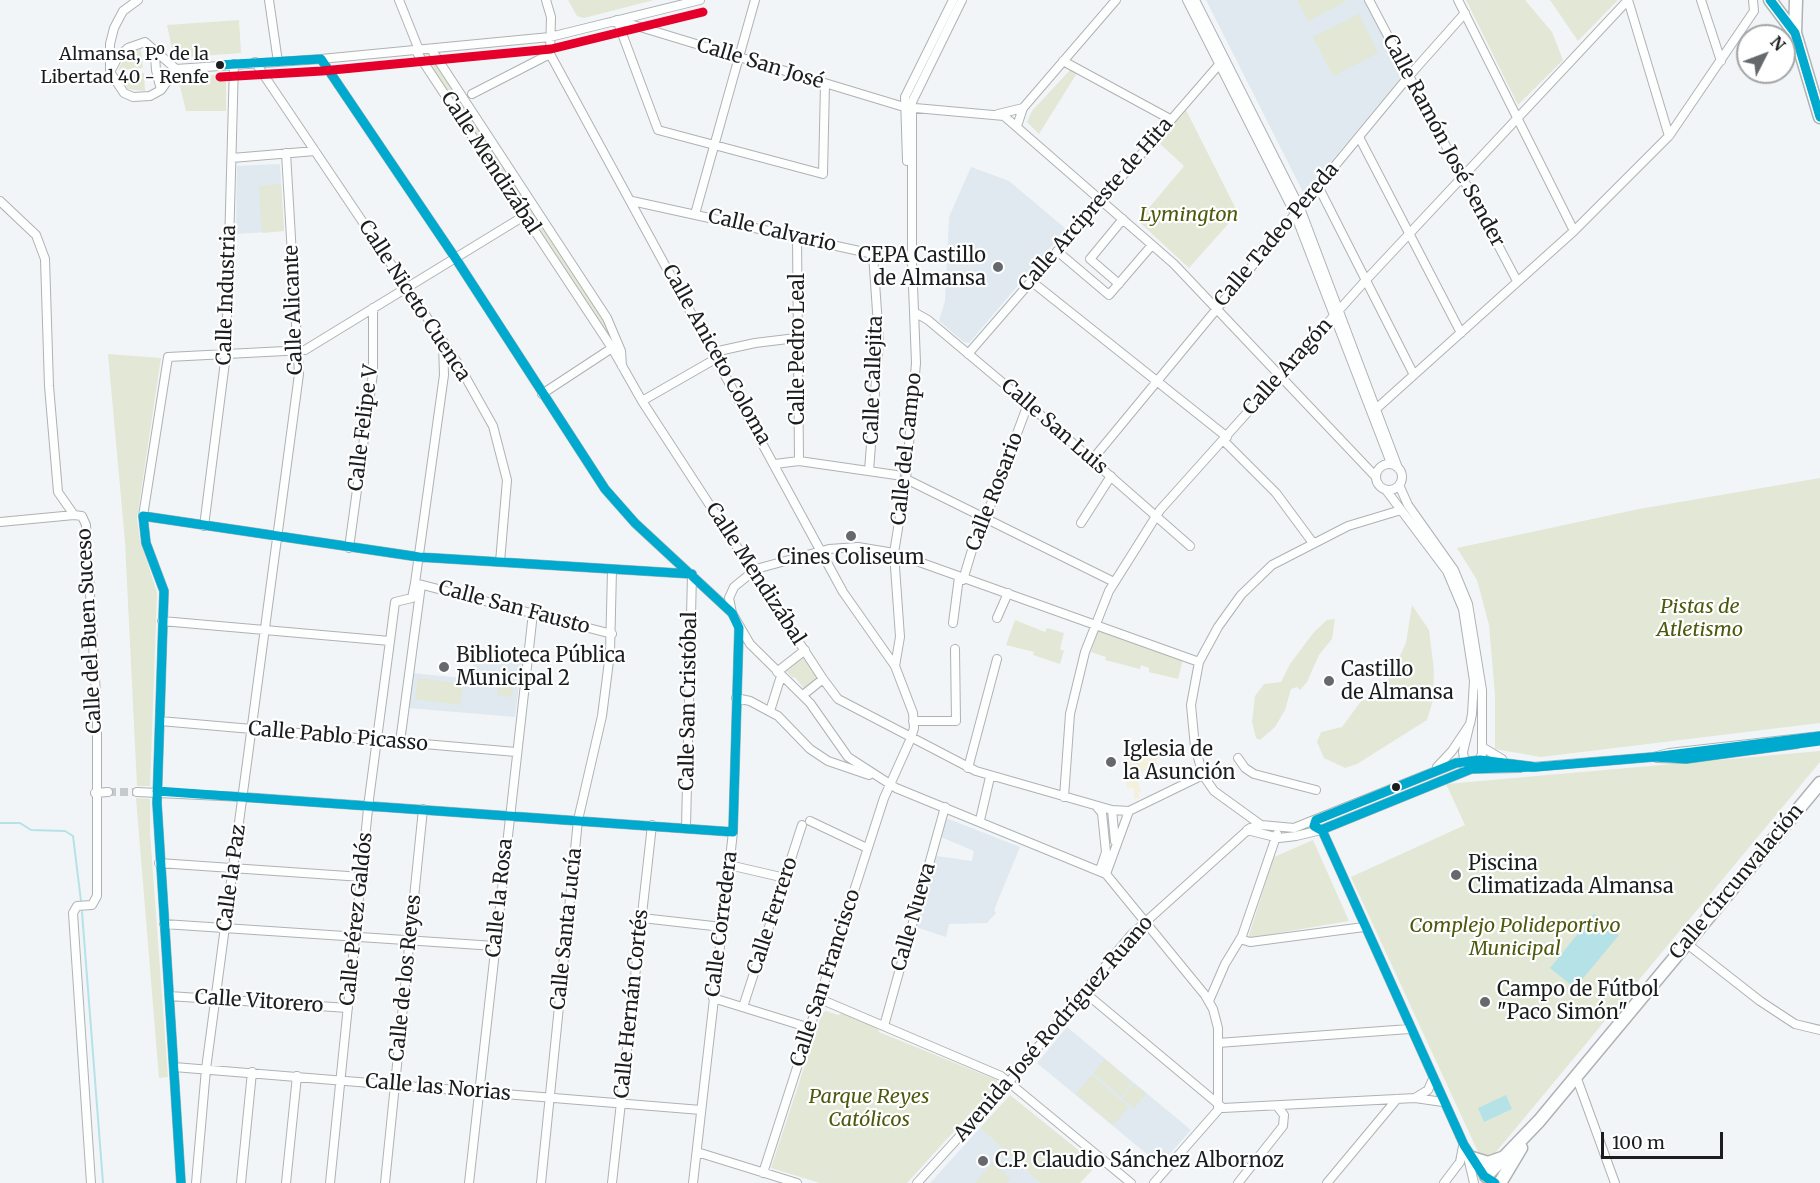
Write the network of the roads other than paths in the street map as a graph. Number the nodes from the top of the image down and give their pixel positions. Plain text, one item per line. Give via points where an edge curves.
1 (138, 0) edge
2 (269, 0) edge
3 (399, 0) edge
4 (546, 0) edge
5 (697, 0) edge
6 (754, 0) edge
7 (953, 0) edge
8 (962, 0) edge
9 (1116, 0) edge
10 (1187, 0) edge
11 (1196, 0) edge
12 (1369, 0) edge
13 (1458, 0) edge
14 (1628, 0) edge
15 (1701, 0) edge
16 (1752, 0) edge
17 (1770, 0) edge
18 (1790, 8) edge
19 (1465, 13) junction
20 (617, 20) junction
21 (550, 37) junction
22 (431, 49) junction
23 (418, 50) junction
24 (157, 52) junction
25 (550, 54) junction
26 (321, 59) junction
27 (737, 59) junction
28 (1222, 60) junction
29 (1063, 61) junction
30 (278, 62) junction
31 (1720, 62) junction
32 (255, 63) junction
33 (234, 64) junction
34 (176, 69) junction
35 (110, 72) junction
36 (1409, 76) junction
37 (825, 84) junction
38 (161, 90) junction
39 (472, 94) dead end
40 (908, 107) junction
41 (1023, 108) junction
42 (997, 114) junction
43 (1820, 117) edge
44 (1170, 119) junction
45 (1517, 120) junction
46 (1017, 126) junction
47 (1669, 136) junction
48 (1359, 137) junction
49 (713, 145) junction
50 (315, 151) junction
51 (286, 153) junction
52 (232, 158) junction
53 (1462, 179) junction
54 (1318, 186) junction
55 (1102, 199) junction
56 (0, 201) edge
57 (632, 201) junction
58 (1297, 211) junction
59 (695, 214) junction
60 (524, 216) junction
61 (1123, 219) junction
62 (1574, 231) junction
63 (1410, 234) junction
64 (797, 237) junction
65 (1152, 245) junction
66 (1057, 251) junction
67 (873, 254) junction
68 (456, 259) junction
69 (912, 260) junction
70 (1095, 264) junction
71 (1086, 276) junction
72 (1366, 280) junction
73 (1031, 281) junction
74 (1517, 281) junction
75 (1119, 284) junction
76 (407, 288) junction
77 (373, 308) junction
78 (1216, 308) junction
79 (914, 312) junction
80 (1336, 314) junction
81 (1461, 333) junction
82 (796, 338) junction
83 (443, 343) junction
84 (612, 348) junction
85 (299, 350) junction
86 (226, 354) junction
87 (968, 354) junction
88 (716, 355) junction
89 (622, 367) junction
90 (1414, 375) junction
91 (1281, 376) junction
92 (1157, 381) junction
93 (542, 394) junction
94 (642, 401) junction
95 (1028, 404) junction
96 (1376, 409) junction
97 (1225, 438) junction
98 (1092, 460) junction
99 (799, 461) junction
100 (775, 464) junction
101 (1394, 466) junction
102 (869, 471) junction
103 (896, 475) dead end
104 (1111, 476) junction
105 (1375, 476) junction
106 (906, 478) junction
107 (1399, 485) junction
108 (1386, 490) junction
109 (1401, 510) junction
110 (75, 515) junction
111 (1157, 515) junction
112 (143, 516) junction
113 (986, 517) junction
114 (0, 522) edge
115 (1081, 523) dead end
116 (204, 526) junction
117 (277, 537) junction
118 (1313, 543) junction
119 (1190, 546) dead end
120 (349, 548) junction
121 (822, 551) junction
122 (894, 554) junction
123 (419, 556) junction
124 (500, 562) junction
125 (612, 570) junction
126 (753, 571) junction
127 (692, 574) junction
128 (961, 579) junction
129 (1114, 582) junction
130 (418, 584) junction
131 (1008, 593) junction
132 (533, 613) junction
133 (732, 613) junction
134 (997, 618) dead end
135 (1096, 620) junction
136 (162, 621) junction
137 (953, 623) dead end
138 (739, 628) junction
139 (264, 630) junction
140 (612, 634) junction
141 (390, 641) junction
142 (955, 649) dead end
143 (805, 650) junction
144 (997, 660) dead end
145 (1199, 662) junction
146 (895, 666) junction
147 (779, 674) junction
148 (823, 679) junction
149 (803, 695) junction
150 (736, 698) junction
151 (770, 711) junction
152 (160, 721) junction
153 (914, 721) junction
154 (1470, 724) junction
155 (251, 729) junction
156 (911, 738) junction
157 (1820, 739) edge
158 (378, 740) junction
159 (400, 742) junction
160 (1482, 747) junction
161 (516, 752) junction
162 (1238, 758) dead end
163 (1472, 761) junction
164 (1515, 763) junction
165 (1536, 767) junction
166 (968, 768) junction
167 (1471, 770) junction
168 (1430, 772) junction
169 (1203, 776) junction
170 (876, 777) junction
171 (990, 777) junction
172 (1820, 783) edge
173 (890, 784) junction
174 (1316, 790) dead end
175 (157, 791) junction
176 (108, 792) tunnel mouth
177 (137, 792) tunnel mouth
178 (95, 793) junction
179 (243, 796) junction
180 (1064, 797) junction
181 (369, 806) junction
182 (945, 807) junction
183 (1097, 807) junction
184 (423, 809) junction
185 (1112, 810) junction
186 (1129, 812) junction
187 (509, 815) junction
188 (578, 820) junction
189 (980, 820) junction
190 (1318, 820) junction
191 (810, 821) dead end
192 (652, 825) junction
193 (802, 825) dead end
194 (1261, 825) junction
195 (686, 828) junction
196 (1294, 828) junction
197 (1247, 830) junction
198 (1321, 830) junction
199 (733, 832) junction
200 (1275, 837) junction
201 (1115, 845) junction
202 (867, 848) junction
203 (159, 862) junction
204 (729, 865) junction
205 (233, 868) junction
206 (1103, 872) junction
207 (362, 877) junction
208 (785, 878) junction
209 (642, 918) junction
210 (1144, 922) junction
211 (164, 924) junction
212 (722, 927) junction
213 (1364, 927) junction
214 (225, 928) junction
215 (355, 937) junction
216 (1240, 939) junction
217 (410, 940) junction
218 (1686, 943) junction
219 (495, 946) junction
220 (1083, 991) junction
221 (169, 996) junction
222 (713, 998) junction
223 (215, 999) junction
224 (820, 999) junction
225 (1209, 1001) junction
226 (743, 1007) junction
227 (348, 1008) junction
228 (884, 1026) junction
229 (810, 1028) junction
230 (1409, 1029) junction
231 (1820, 1030) edge
232 (1218, 1043) junction
233 (174, 1067) junction
234 (206, 1069) junction
235 (252, 1072) junction
236 (297, 1076) junction
237 (1576, 1076) junction
238 (1433, 1079) junction
239 (341, 1080) junction
240 (1009, 1082) junction
241 (396, 1084) junction
242 (479, 1091) junction
243 (549, 1097) junction
244 (1415, 1098) junction
245 (1397, 1099) junction
246 (1443, 1101) junction
247 (621, 1103) junction
248 (1219, 1105) junction
249 (1277, 1106) junction
250 (701, 1110) junction
251 (1539, 1121) junction
252 (697, 1152) junction
253 (1467, 1152) junction
254 (1503, 1158) junction
255 (763, 1173) junction
256 (1483, 1180) edge
257 (91, 1183) edge
258 (181, 1183) edge
259 (196, 1183) edge
260 (241, 1183) edge
261 (286, 1183) edge
262 (330, 1183) edge
263 (385, 1183) edge
264 (469, 1183) edge
265 (541, 1183) edge
266 (612, 1183) edge
267 (693, 1183) edge
268 (797, 1183) edge
269 (917, 1183) edge
270 (1131, 1183) edge
271 (1154, 1183) edge
272 (1238, 1183) edge
273 (1328, 1183) edge
274 (1444, 1183) edge
275 (1500, 1183) edge
276 (1615, 1183) edge

1 - 35 street via 123,11 114,28 109,49
2 - 30 street
3 - 23 street, Calle Mendizábal
4 - 21 street, Calle Aniceto Coloma via 551,17
5 - 20 street
6 - 27 street
7 - 40 street, Calle del Campo via 905,97
8 - 40 street, Calle del Campo
9 - 29 street
10 - 28 street
11 - 28 street
12 - 36 street, Calle Ramón José Sender
13 - 19 street
14 - 45 street, Calle Aragón
14 - 47 street
15 - 31 street
16 - 31 street via 1754,11
17 - 18 main road
18 - 43 main road
19 - 36 street, Calle Tadeo Pereda
19 - 45 street
20 - 21 street
20 - 27 street, Calle San José
20 - 49 street via 657,129
21 - 22 street
21 - 25 street, Calle Aniceto Coloma
22 - 23 street
22 - 89 street, Calle Mendizábal via 607,318 621,351
23 - 26 street
23 - 60 street, Calle Mendizábal
24 - 34 street
24 - 35 street via 145,42 132,45 118,57
24 - 38 street
25 - 39 street
25 - 57 street, Calle Aniceto Coloma
26 - 30 street
26 - 68 street
27 - 37 street, Calle San José
27 - 49 street
28 - 44 street, Calle Arcipreste de Hita
28 - 58 street
29 - 41 street
29 - 44 street
30 - 32 street
31 - 47 street
32 - 33 street
32 - 50 street, Calle Niceto Cuenca
33 - 34 street
33 - 52 street, Calle Industria
34 - 38 street
35 - 38 street via 120,90 128,95 150,96
36 - 48 street, Calle Tadeo Pereda
36 - 53 street, Calle Ramón José Sender
37 - 40 street, Calle San José
37 - 49 street via 825,172
40 - 42 street, Calle San José
40 - 69 street, Calle del Campo
41 - 42 street
41 - 46 street
42 - 46 street
44 - 55 street, Calle Arcipreste de Hita
45 - 53 street, Calle Aragón
45 - 62 street
46 - 55 street
47 - 62 street
48 - 54 street, Calle Tadeo Pereda
48 - 63 street
49 - 59 street
50 - 51 street
50 - 76 street, Calle Niceto Cuenca
51 - 52 street
51 - 85 street, Calle Alicante
52 - 86 street, Calle Industria
53 - 63 street, Calle Aragón
53 - 74 street, Calle Ramón José Sender
54 - 58 street, Calle Tadeo Pereda
54 - 72 street
55 - 61 street
55 - 66 street, Calle Arcipreste de Hita
56 - 110 street via 36,235 45,259 49,386 58,492
57 - 59 street, Calle Calvario
57 - 88 street, Calle Aniceto Coloma
58 - 78 street, Calle Tadeo Pereda
58 - 80 street
59 - 64 street, Calle Calvario
60 - 68 street
60 - 84 street, Calle Mendizábal
61 - 65 street
61 - 70 street via 1090,257
62 - 74 street
63 - 72 street, Calle Aragón
63 - 81 street
64 - 67 street, Calle Calvario
64 - 82 street, Calle Pedro Leal
65 - 75 street
65 - 78 street
66 - 71 street
66 - 73 street, Calle Arcipreste de Hita
67 - 69 street, Calle Calvario
67 - 102 street, Calle Callejita via 879,340
68 - 76 street
68 - 93 street
69 - 79 street, Calle del Campo
70 - 71 street
70 - 75 street
71 - 75 street via 1109,295
72 - 80 street, Calle Aragón
72 - 90 street
73 - 87 street, Calle Arcipreste de Hita
73 - 92 street
74 - 81 street
76 - 77 street
76 - 83 street, Calle Niceto Cuenca
77 - 85 street via 308,349
77 - 120 street, Calle Felipe V via 373,373
78 - 91 street
78 - 92 street, Calle Tadeo Pereda
79 - 87 street, Calle San Luis
79 - 106 street, Calle del Campo via 916,363
80 - 91 street, Calle Aragón
80 - 96 street
80 - 101 street
81 - 90 street
82 - 88 street via 755,343
82 - 99 street, Calle Pedro Leal
83 - 123 street via 444,375
83 - 124 street, Calle Niceto Cuenca via 497,435 507,483
84 - 89 street, Calle Mendizábal
84 - 93 street
85 - 86 street
85 - 117 street, Calle Alicante
86 - 112 street via 168,357
86 - 116 street, Calle Industria
87 - 95 street, Calle San Luis
88 - 94 street
88 - 100 street, Calle Aniceto Coloma
89 - 94 street, Calle Mendizábal
90 - 96 street
91 - 97 street, Calle Aragón
91 - 105 street
92 - 97 street
92 - 98 street, Calle Tadeo Pereda
93 - 127 street via 614,500
94 - 126 street, Calle Mendizábal
95 - 98 street, Calle San Luis
95 - 113 street, Calle Rosario
96 - 101 street
97 - 111 street, Calle Aragón
97 - 118 street via 1276,493
98 - 104 street, Calle San Luis
99 - 100 street
99 - 102 street
100 - 121 street, Calle Aniceto Coloma
101 - 105 street via 1378,468
101 - 107 street via 1402,476
102 - 103 street
104 - 111 street, Calle San Luis
104 - 115 street
105 - 108 street via 1378,485
106 - 113 street
106 - 122 street, Calle del Campo
107 - 108 street
107 - 160 street via 1408,506 1454,570 1465,593 1482,690
108 - 109 street
109 - 118 street via 1348,526
109 - 154 street via 1447,571 1460,600 1474,688
110 - 114 street, Calle del Buen Suceso
110 - 178 street, Calle del Buen Suceso via 82,516 86,525 98,712
111 - 119 street, Calle San Luis
111 - 129 street, Calle Aragón
112 - 116 street
112 - 136 street via 146,543 164,591
113 - 128 street, Calle Rosario via 981,520
113 - 129 street
116 - 117 street
117 - 120 street
117 - 139 street, Calle la Paz
118 - 145 street via 1272,565 1244,591
120 - 123 street
121 - 122 street via 858,547
121 - 126 street
121 - 146 street, Calle Aniceto Coloma via 851,606
122 - 128 street
122 - 146 street, Calle del Campo via 900,638
123 - 124 street
123 - 130 street
124 - 125 street
125 - 127 street
125 - 140 street, Calle Santa Lucía
126 - 133 street via 731,592
126 - 143 street, Calle Mendizábal
127 - 133 street
127 - 195 street, Calle San Cristóbal
128 - 131 street
128 - 137 street, Calle Rosario
129 - 135 street, Calle Aragón
130 - 132 street, Calle San Fausto
130 - 141 street, Calle Pérez Galdós via 412,598 395,602
130 - 159 street
131 - 134 street
131 - 135 street
132 - 140 street, Calle San Fausto
132 - 161 street, Calle la Rosa
133 - 138 street
135 - 145 street
135 - 180 street, Calle Aragón via 1070,714
136 - 139 street
136 - 152 street
138 - 147 street
138 - 150 street, Calle Corredera
139 - 141 street
139 - 155 street, Calle la Paz
140 - 188 street, Calle Santa Lucía via 602,716
141 - 158 street, Calle Pérez Galdós
142 - 153 street via 957,718 953,722
143 - 147 street
143 - 148 street, Calle Mendizábal
144 - 166 street
145 - 169 street via 1191,705 1195,747
146 - 153 street
147 - 149 street
147 - 151 street
148 - 149 street
148 - 156 street, Calle Mendizábal via 841,701
149 - 170 street via 848,757
150 - 151 street
150 - 199 street, Calle Corredera
151 - 170 street via 828,761
152 - 155 street, Calle Pablo Picasso
152 - 175 street
153 - 156 street, Calle San Francisco
154 - 163 street via 1462,752
154 - 168 street via 1448,758
155 - 158 street, Calle Pablo Picasso
155 - 179 street, Calle la Paz
156 - 166 street, Calle Mendizábal
156 - 173 street, Calle San Francisco
157 - 165 street via 1686,759 1653,757
158 - 159 street, Calle Pablo Picasso
158 - 181 street, Calle Pérez Galdós
159 - 161 street, Calle Pablo Picasso
160 - 163 street
160 - 164 street
161 - 187 street, Calle la Rosa
162 - 174 street via 1254,774
163 - 164 street
163 - 167 street
163 - 167 street
163 - 168 street
164 - 165 street
165 - 167 street
166 - 171 street, Calle Mendizábal
167 - 198 street
168 - 190 street
169 - 186 street
169 - 194 street via 1214,791
170 - 173 street
171 - 180 street, Calle Mendizábal
171 - 189 street
172 - 218 main road, Calle Circunvalación
173 - 182 street
173 - 202 street, Calle San Francisco
175 - 177 street
175 - 179 street
175 - 203 street
176 - 178 street
178 - 257 street, Calle del Buen Suceso via 97,896 92,905 77,906 73,913
179 - 181 street
179 - 205 street, Calle la Paz
180 - 183 street, Calle Mendizábal
181 - 184 street
181 - 207 street, Calle Pérez Galdós
182 - 189 street
182 - 228 street, Calle Nueva
183 - 185 street, Calle Mendizábal
183 - 206 street via 1102,813 1106,852
184 - 187 street
184 - 217 street, Calle de los Reyes
185 - 186 street, Calle Mendizábal
185 - 201 street
186 - 201 street
187 - 188 street
187 - 219 street, Calle la Rosa
188 - 192 street
188 - 243 street, Calle Santa Lucía
189 - 206 street
190 - 196 street
190 - 198 street via 1314,826
191 - 202 street
192 - 195 street
192 - 209 street, Calle Hernán Cortés
193 - 208 street, Calle Ferrero
194 - 196 street
194 - 197 street
195 - 199 street
196 - 200 street
197 - 200 street
197 - 210 street, Avenida José Rodríguez Ruano
198 - 200 street
198 - 213 street
199 - 204 street, Calle Corredera
200 - 216 street
201 - 206 street
202 - 224 street, Calle San Francisco
203 - 205 street
203 - 211 street
204 - 208 street
204 - 212 street, Calle Corredera
205 - 207 street
205 - 214 street, Calle la Paz
206 - 210 street
207 - 215 street, Calle Pérez Galdós
208 - 226 street, Calle Ferrero
209 - 212 street
209 - 247 street, Calle Hernán Cortés
210 - 220 street, Avenida José Rodríguez Ruano
210 - 225 street
211 - 214 street
211 - 221 street
212 - 222 street, Calle Corredera
213 - 216 street via 1250,942
213 - 230 street
214 - 215 street
214 - 223 street, Calle la Paz
215 - 217 street
215 - 227 street, Calle Pérez Galdós
216 - 225 street
217 - 219 street
217 - 241 street, Calle de los Reyes
218 - 231 street via 1796,1024
218 - 237 main road, Calle Circunvalación
219 - 242 street, Calle la Rosa
220 - 240 street, Avenida José Rodríguez Ruano
220 - 248 street
221 - 223 street, Calle Vitorero
221 - 233 street
222 - 226 street
222 - 250 street, Calle Corredera
223 - 227 street, Calle Vitorero
223 - 234 street, Calle la Paz
224 - 228 street
224 - 229 street, Calle San Francisco
225 - 232 street
226 - 229 street
227 - 239 street, Calle Pérez Galdós
228 - 240 street
229 - 255 street, Calle San Francisco
230 - 232 street
230 - 238 street
232 - 248 street
233 - 234 street, Calle las Norias
233 - 258 street
234 - 235 street, Calle las Norias
234 - 259 street, Calle la Paz
235 - 236 street, Calle las Norias
235 - 260 street
236 - 239 street, Calle las Norias
236 - 261 street
237 - 251 main road, Calle Circunvalación
237 - 276 street
238 - 244 street via 1428,1090
238 - 246 street
239 - 241 street, Calle las Norias
239 - 262 street, Calle Pérez Galdós
240 - 269 street, Avenida José Rodríguez Ruano
240 - 270 street
241 - 242 street, Calle las Norias
241 - 263 street, Calle de los Reyes
242 - 243 street, Calle las Norias
242 - 264 street, Calle la Rosa
243 - 247 street, Calle las Norias
243 - 265 street, Calle Santa Lucía
244 - 245 street
244 - 246 street
245 - 249 street
245 - 273 street
246 - 253 street
247 - 250 street, Calle las Norias
247 - 266 street, Calle Hernán Cortés
248 - 249 street
248 - 271 street via 1215,1116
249 - 272 street via 1284,1115 1283,1126
250 - 252 street, Calle Corredera
251 - 254 main road, Calle Circunvalación
251 - 275 main road, Calle Circunvalación
252 - 255 street
252 - 267 street, Calle Corredera
253 - 254 main road via 1488,1163
253 - 256 street
253 - 256 street
253 - 274 street
254 - 256 main road, Calle Circunvalación
255 - 268 street

